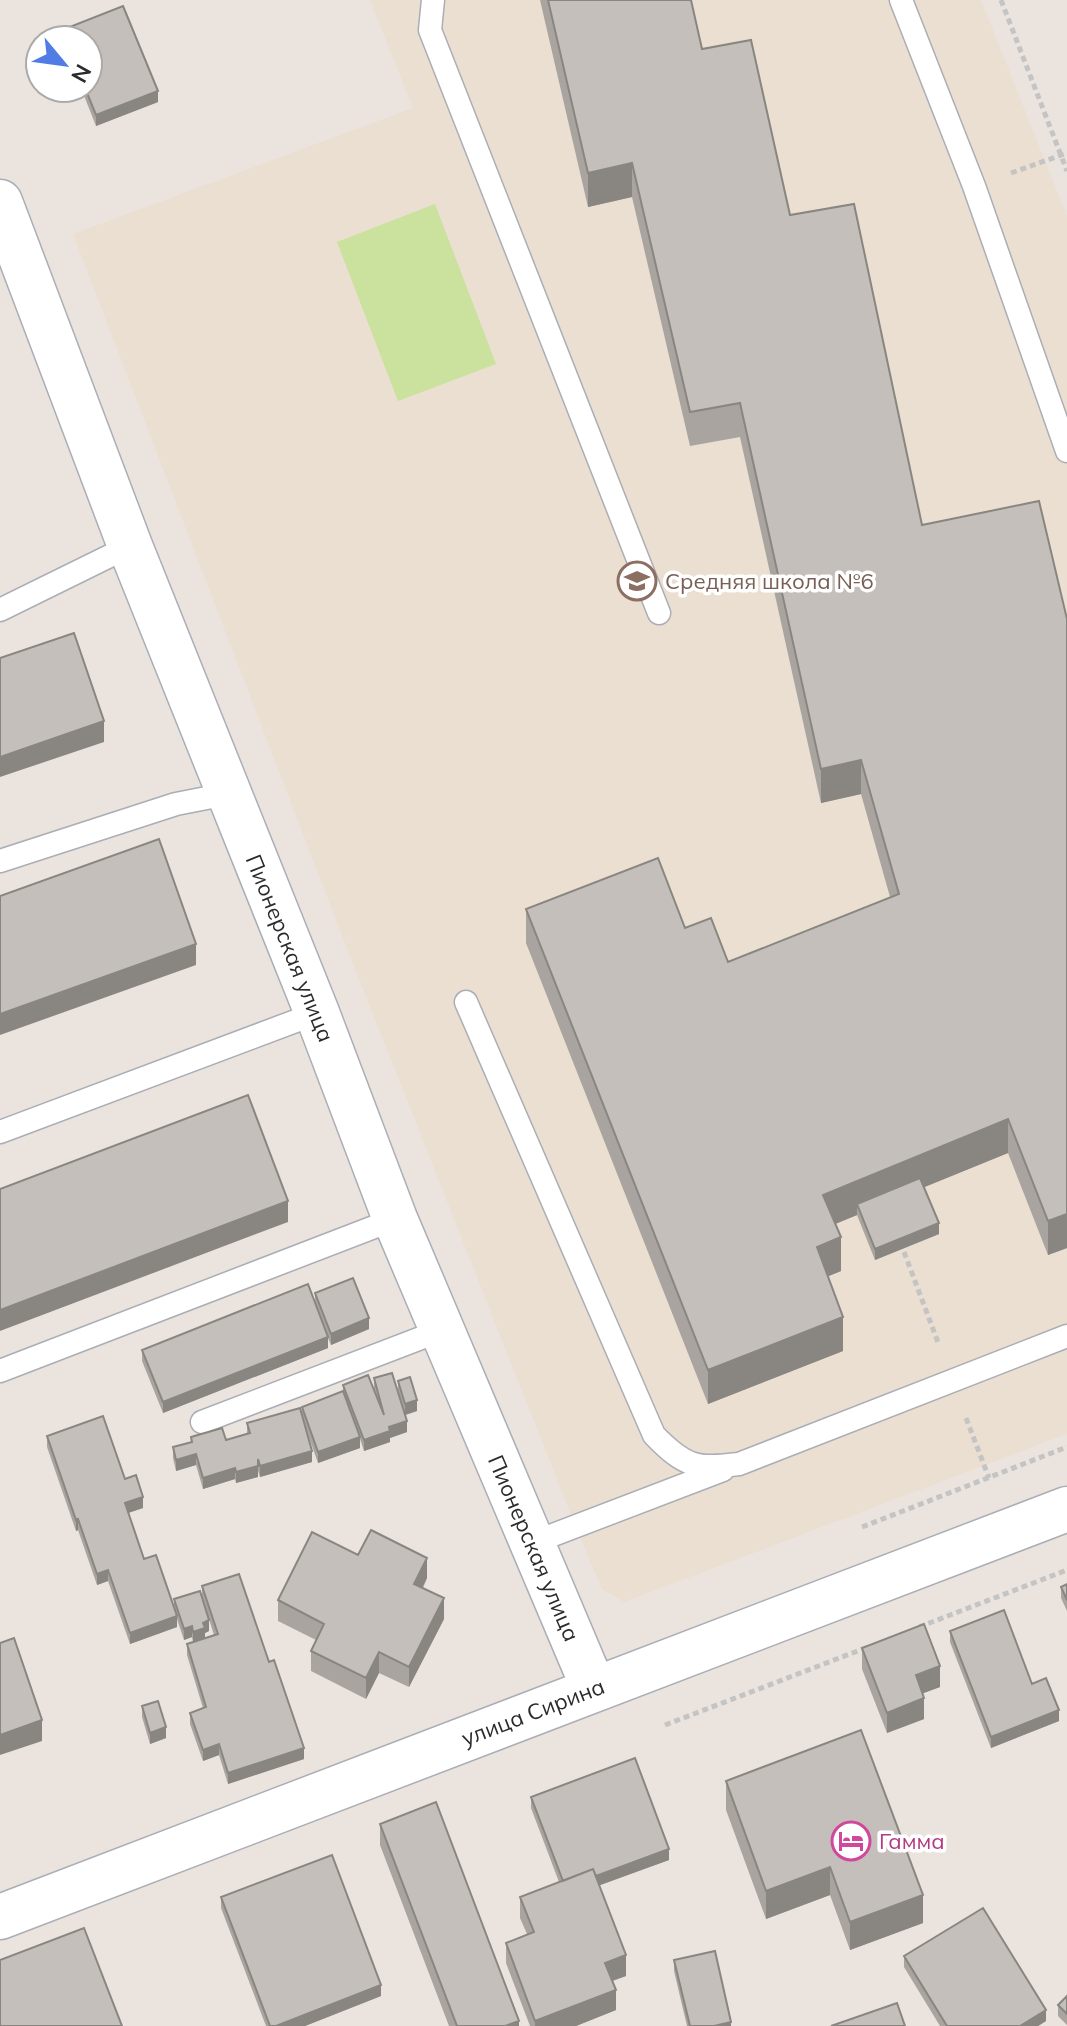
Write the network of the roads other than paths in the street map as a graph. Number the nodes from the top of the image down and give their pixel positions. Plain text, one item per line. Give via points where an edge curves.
1 (433, 0) edge
2 (901, 0) edge
3 (0, 202) edge
4 (1067, 451) edge
5 (130, 546) junction
6 (0, 610) edge
7 (659, 613) dead end
8 (227, 794) junction
9 (0, 861) edge
10 (466, 1002) dead end
11 (317, 1013) junction
12 (0, 1132) edge
13 (395, 1219) junction
14 (442, 1330) junction
15 (1067, 1336) edge
16 (0, 1371) edge
17 (202, 1422) dead end
18 (739, 1464) junction
19 (1067, 1509) edge
20 (532, 1543) junction
21 (594, 1689) junction
22 (0, 1917) edge

1 - 7 lane via 430,30
2 - 4 lane via 974,186
3 - 5 street, Пионерская улица
5 - 6 lane
5 - 8 street, Пионерская улица
8 - 9 lane via 176,804
8 - 11 street, Пионерская улица
10 - 18 lane via 654,1435 676,1457 691,1463 706,1468
11 - 12 lane
11 - 13 street, Пионерская улица
13 - 14 street, Пионерская улица
13 - 16 lane
14 - 17 lane
14 - 20 street, Пионерская улица
15 - 18 lane
18 - 20 lane
19 - 21 street, улица Сирина
20 - 21 street, Пионерская улица
21 - 22 street, улица Сирина

